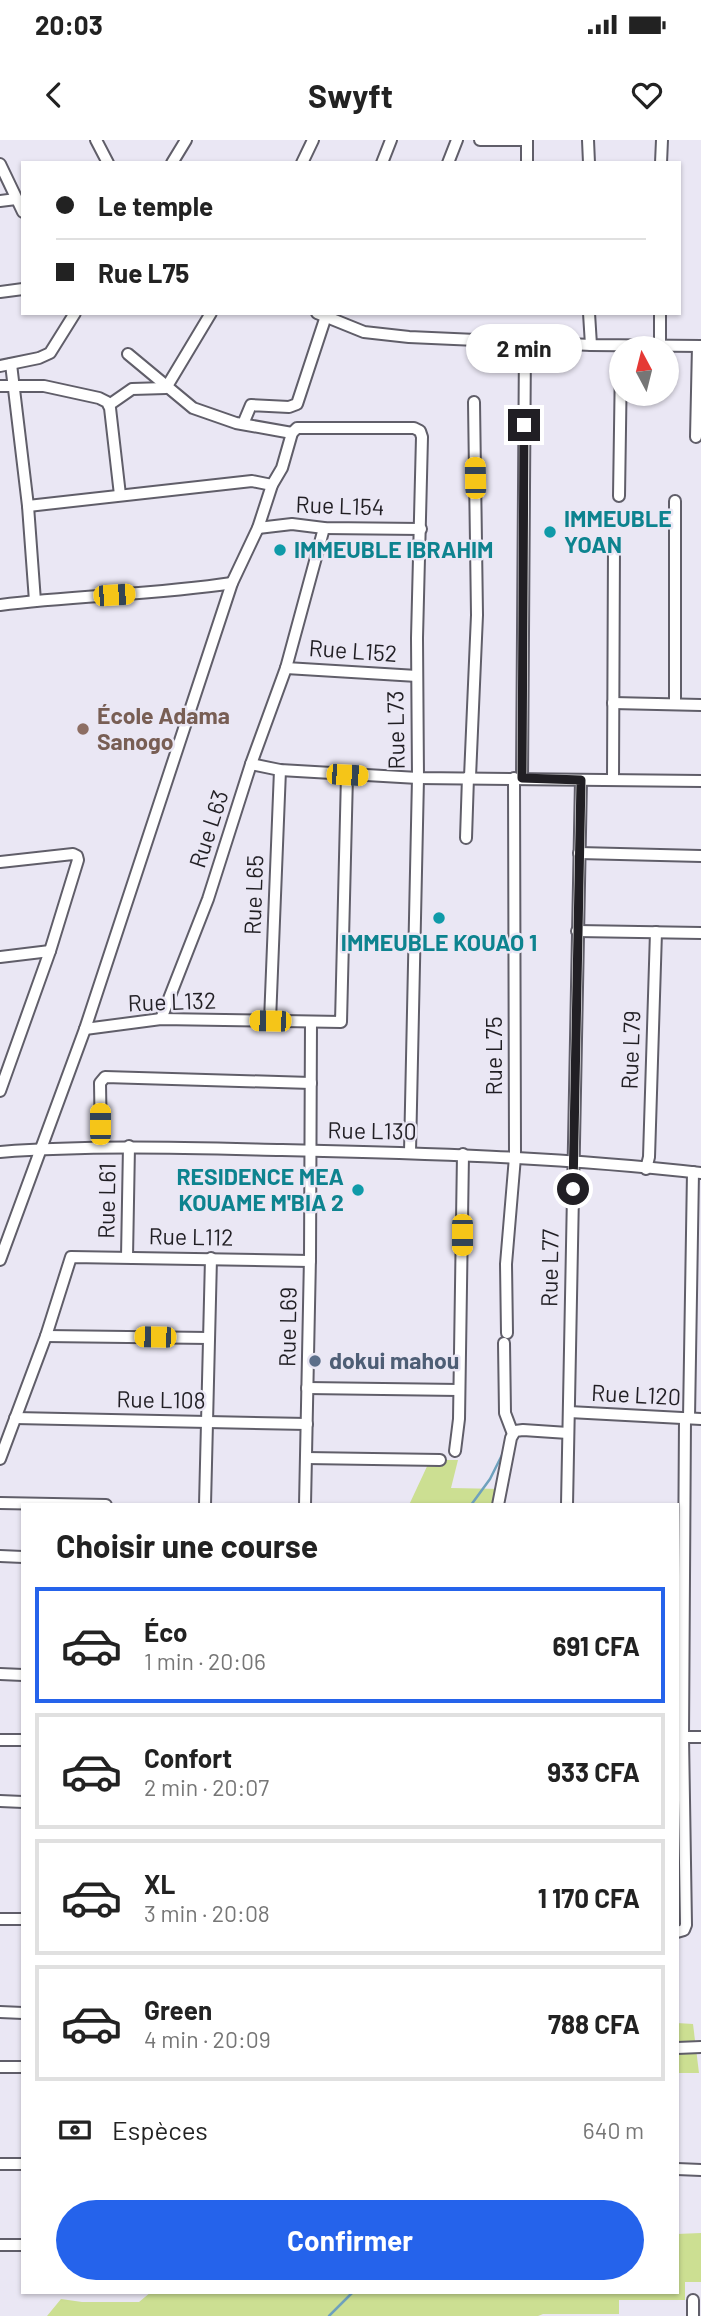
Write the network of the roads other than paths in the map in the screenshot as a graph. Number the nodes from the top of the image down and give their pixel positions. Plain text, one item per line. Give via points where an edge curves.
1 (96, 140) edge
2 (186, 140) edge
3 (313, 140) edge
4 (391, 140) edge
5 (457, 140) edge
6 (480, 140) edge
7 (527, 140) edge
8 (589, 140) edge
9 (662, 140) edge
10 (107, 161) edge
11 (173, 161) edge
12 (303, 161) edge
13 (383, 161) edge
14 (449, 161) edge
15 (527, 161) edge
16 (589, 161) edge
17 (661, 161) edge
18 (0, 164) edge
19 (16, 199) junction
20 (0, 201) edge
21 (21, 208) edge
22 (21, 289) edge
23 (0, 292) edge
24 (74, 315) edge
25 (211, 315) edge
26 (323, 315) edge
27 (589, 315) edge
28 (660, 315) edge
29 (660, 336) edge
30 (525, 342) junction
31 (590, 345) junction
32 (609, 346) edge
33 (679, 346) edge
34 (700, 346) edge
35 (128, 354) dead end
36 (5, 365) edge
37 (14, 384) junction
38 (0, 386) edge
39 (166, 388) junction
40 (474, 402) dead end
41 (108, 405) junction
42 (620, 406) edge
43 (243, 424) junction
44 (295, 430) junction
45 (696, 437) dead end
46 (272, 485) junction
47 (120, 495) junction
48 (619, 496) dead end
49 (675, 501) dead end
50 (28, 506) junction
51 (258, 528) junction
52 (324, 528) junction
53 (421, 530) junction
54 (614, 545) dead end
55 (232, 583) junction
56 (35, 601) junction
57 (0, 605) edge
58 (286, 668) junction
59 (417, 676) junction
60 (613, 703) junction
61 (675, 704) junction
62 (701, 705) edge
63 (251, 764) junction
64 (280, 771) junction
65 (347, 775) junction
66 (469, 777) junction
67 (418, 778) junction
68 (518, 778) junction
69 (613, 779) junction
70 (581, 780) junction
71 (701, 781) edge
72 (466, 838) dead end
73 (579, 853) junction
74 (701, 856) edge
75 (0, 862) edge
76 (578, 931) junction
77 (656, 932) junction
78 (701, 933) edge
79 (50, 951) junction
80 (0, 957) edge
81 (161, 1019) junction
82 (270, 1021) junction
83 (311, 1022) junction
84 (85, 1029) junction
85 (13, 1050) junction
86 (0, 1051) edge
87 (311, 1083) junction
88 (0, 1091) edge
89 (129, 1146) junction
90 (101, 1147) junction
91 (41, 1149) junction
92 (311, 1150) junction
93 (0, 1152) edge
94 (410, 1152) junction
95 (463, 1154) junction
96 (515, 1157) junction
97 (573, 1161) junction
98 (646, 1169) junction
99 (697, 1173) edge
100 (127, 1257) junction
101 (211, 1258) junction
102 (0, 1260) edge
103 (310, 1261) junction
104 (46, 1336) junction
105 (209, 1338) junction
106 (307, 1388) junction
107 (459, 1390) junction
108 (569, 1412) junction
109 (687, 1418) junction
110 (15, 1419) junction
111 (701, 1419) edge
112 (207, 1421) junction
113 (307, 1424) junction
114 (568, 1433) junction
115 (513, 1434) junction
116 (455, 1451) dead end
117 (306, 1458) junction
118 (0, 1459) edge
119 (440, 1460) dead end
120 (0, 1503) edge
121 (21, 1503) edge
122 (205, 1503) edge
123 (304, 1503) edge
124 (498, 1503) edge
125 (567, 1503) edge
126 (0, 1556) edge
127 (21, 1557) edge
128 (0, 1674) edge
129 (21, 1675) edge
130 (680, 1737) edge
131 (701, 1737) edge
132 (0, 1740) edge
133 (21, 1740) edge
134 (0, 1801) edge
135 (21, 1802) edge
136 (681, 1849) edge
137 (0, 1919) edge
138 (21, 1919) edge
139 (681, 1931) edge
140 (0, 2012) edge
141 (21, 2012) edge
142 (701, 2047) edge
143 (679, 2048) edge
144 (0, 2067) edge
145 (21, 2067) edge
146 (0, 2164) edge
147 (21, 2164) edge
148 (679, 2169) edge
149 (701, 2170) edge
150 (0, 2245) edge
151 (21, 2245) edge
152 (693, 2300) dead end
153 (693, 2316) edge

1 - 10 street
2 - 11 street
3 - 12 street
4 - 13 street
5 - 14 street
6 - 7 street
7 - 15 street
8 - 16 street
9 - 17 street
18 - 19 street
19 - 20 street
19 - 21 street
22 - 23 street
24 - 36 street via 50,353
25 - 39 street
26 - 30 street via 364,332
26 - 43 street via 297,404 251,405
27 - 31 street
28 - 29 street
30 - 31 street
30 - 68 street, Rue L75
31 - 32 street
33 - 34 street
34 - 45 street
35 - 39 street
36 - 37 street
37 - 38 street
37 - 41 street via 99,398
37 - 50 street
39 - 41 street via 132,389
39 - 43 street via 213,417
40 - 66 street via 477,615
41 - 47 street
42 - 48 street
43 - 44 street
44 - 46 street
44 - 53 street, Rue L73 via 420,431
46 - 47 street via 252,481
46 - 51 street
47 - 50 street
49 - 61 street
50 - 56 street
51 - 52 street, Rue L154 via 292,524
51 - 55 street
52 - 53 street, Rue L154
52 - 58 street, Rue L63
53 - 59 street, Rue L73
54 - 60 street
55 - 56 street
55 - 84 street
56 - 57 street
58 - 59 street, Rue L152
58 - 63 street, Rue L63
59 - 67 street, Rue L73
60 - 61 street
60 - 69 street
61 - 62 street
63 - 64 street
63 - 81 street, Rue L63 via 208,899
64 - 65 street
64 - 82 street, Rue L65
65 - 67 street
65 - 83 street, Rue L132 via 342,1018 338,1023
66 - 67 street
66 - 68 street
66 - 72 street
67 - 94 street, Rue L73
68 - 70 street
68 - 96 street, Rue L75
69 - 70 street
69 - 71 street
70 - 73 street, Rue L77
73 - 74 street
73 - 76 street, Rue L77
75 - 79 street via 77,856
76 - 77 street
76 - 97 street, Rue L77
77 - 78 street
77 - 98 street, Rue L79
79 - 80 street
79 - 85 street
81 - 82 street, Rue L132
81 - 84 street, Rue L132
82 - 83 street, Rue L132
83 - 87 street, Rue L69
84 - 91 street
85 - 86 street
85 - 88 street
87 - 90 street via 105,1077 100,1083
87 - 92 street, Rue L69
89 - 90 street, Rue L130
89 - 92 street, Rue L130
89 - 100 street, Rue L61
90 - 91 street, Rue L130
91 - 93 street, Rue L130
91 - 102 street
92 - 94 street, Rue L130
92 - 103 street, Rue L69
94 - 95 street, Rue L130
95 - 96 street, Rue L130
95 - 107 street
96 - 97 street, Rue L130
96 - 115 street, Rue L75 via 505,1338 505,1413
97 - 98 street, Rue L130
97 - 108 street, Rue L77
98 - 99 street, Rue L130
99 - 109 street
100 - 101 street, Rue L112
100 - 104 street, Rue L112 via 71,1257
101 - 103 street, Rue L112
101 - 105 street
103 - 106 street, Rue L69
104 - 105 street
104 - 110 street
105 - 112 street
106 - 107 street
106 - 113 street, Rue L69
107 - 116 street
108 - 109 street, Rue L120
108 - 114 street, Rue L77
109 - 111 street, Rue L120
109 - 130 street
110 - 112 street, Rue L108
110 - 118 street
112 - 113 street, Rue L108
112 - 122 street
113 - 117 street, Rue L69
114 - 115 street via 523,1430
114 - 125 street, Rue L77
115 - 124 street
117 - 119 street
117 - 123 street, Rue L69
120 - 121 street
126 - 127 street
128 - 129 street
130 - 131 street
130 - 136 street
132 - 133 street
134 - 135 street
136 - 139 street
137 - 138 street
140 - 141 street
142 - 143 street
144 - 145 street
146 - 147 street
148 - 149 street
150 - 151 street
152 - 153 street

